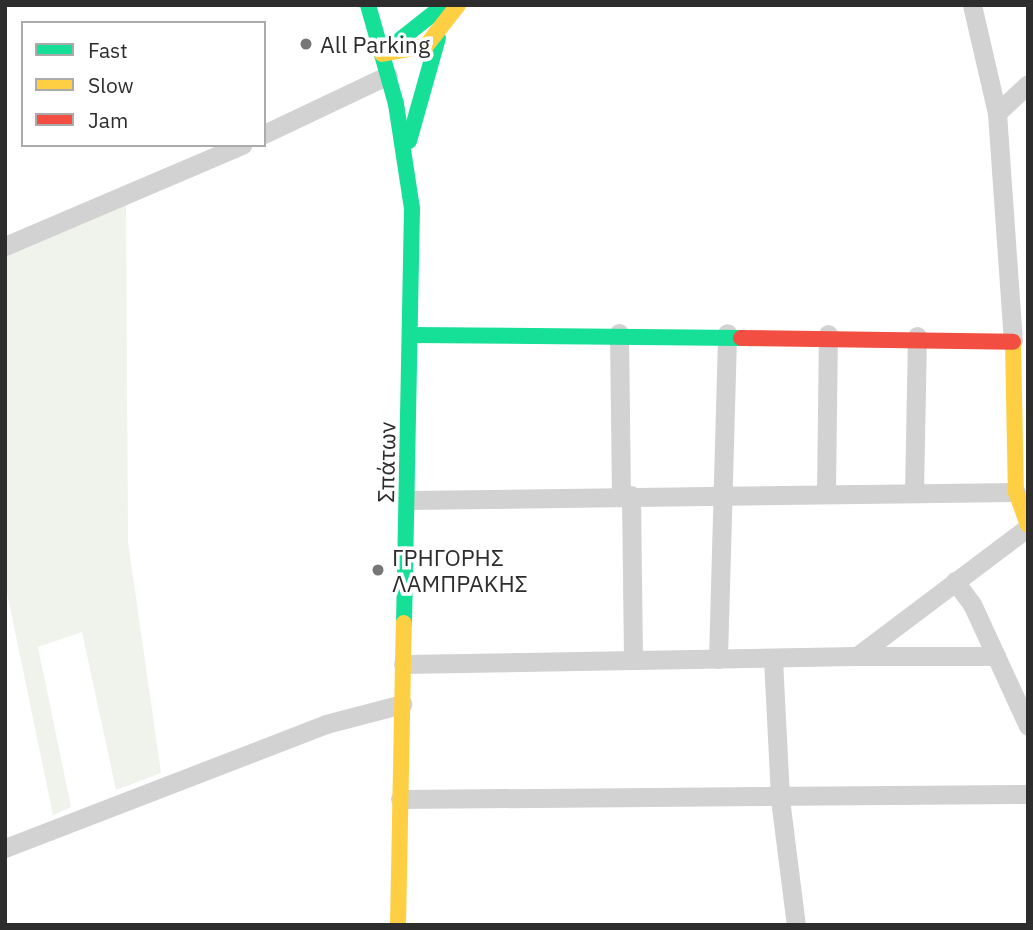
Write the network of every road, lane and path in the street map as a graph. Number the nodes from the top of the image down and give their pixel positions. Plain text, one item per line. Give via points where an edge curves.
1 (368, 5) edge
2 (444, 5) edge
3 (458, 5) edge
4 (972, 5) edge
5 (438, 38) junction
6 (382, 54) junction
7 (388, 75) junction
8 (1028, 84) edge
9 (997, 113) junction
10 (266, 133) edge
11 (237, 147) edge
12 (407, 157) junction
13 (5, 246) edge
14 (619, 333) junction
15 (727, 333) junction
16 (828, 334) junction
17 (411, 335) junction
18 (917, 336) junction
19 (1013, 340) junction
20 (914, 492) junction
21 (1016, 492) junction
22 (826, 493) junction
23 (721, 494) junction
24 (626, 495) junction
25 (409, 500) junction
26 (1028, 526) edge
27 (955, 581) junction
28 (857, 656) junction
29 (996, 656) junction
30 (718, 659) junction
31 (773, 659) junction
32 (633, 660) junction
33 (403, 664) junction
34 (402, 704) junction
35 (1028, 726) edge
36 (1028, 794) edge
37 (400, 799) junction
38 (780, 799) junction
39 (5, 848) edge
40 (398, 925) edge
41 (796, 925) edge

1 - 6 main road, Σπάτων
2 - 6 main road
3 - 5 main road
4 - 9 street
5 - 6 main road via 411,52
5 - 12 main road
6 - 7 main road, Σπάτων
7 - 10 street
7 - 12 main road, Σπάτων
8 - 9 street
9 - 19 street
11 - 13 street
12 - 17 main road, Σπάτων
14 - 15 main road
14 - 17 main road
14 - 24 street
15 - 16 main road
15 - 23 street
16 - 18 main road
16 - 22 street
17 - 25 main road, Σπάτων
18 - 19 main road
18 - 20 street
19 - 21 main road
20 - 21 street
20 - 22 street
21 - 26 main road
22 - 23 street
23 - 24 street
23 - 30 street
24 - 25 street
24 - 32 street
25 - 33 main road, Σπάτων
26 - 27 street
27 - 28 street
27 - 29 street
28 - 29 street
28 - 31 street
29 - 35 street
30 - 31 street
30 - 32 street
31 - 38 street
32 - 33 street
33 - 34 main road, Σπάτων
34 - 37 main road, Σπάτων
34 - 39 street via 326,724
36 - 38 street
37 - 38 street
37 - 40 main road, Σπάτων
38 - 41 street

